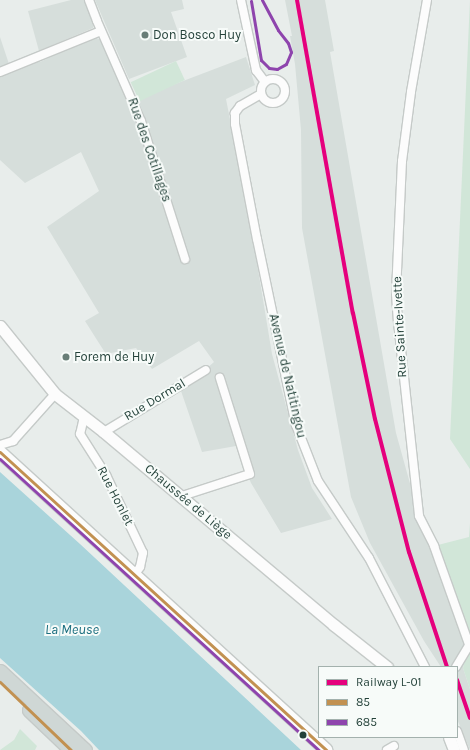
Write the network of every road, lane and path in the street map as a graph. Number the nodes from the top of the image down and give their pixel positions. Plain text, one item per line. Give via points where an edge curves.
1 (89, 0) edge
2 (241, 0) edge
3 (427, 0) edge
4 (101, 31) junction
5 (0, 72) edge
6 (265, 82) junction
7 (261, 94) junction
8 (185, 259) dead end
9 (0, 326) edge
10 (206, 370) dead end
11 (220, 378) dead end
12 (55, 394) junction
13 (84, 417) junction
14 (104, 432) junction
15 (0, 445) edge
16 (0, 452) edge
17 (0, 463) edge
18 (31, 483) junction
19 (182, 496) junction
20 (134, 576) junction
21 (470, 646) edge
22 (386, 666) edge
23 (424, 666) edge
24 (456, 666) edge
25 (0, 671) edge
26 (0, 682) edge
27 (458, 734) edge
28 (449, 738) edge
29 (71, 750) edge
30 (85, 750) edge
31 (326, 750) edge
32 (454, 750) edge
33 (464, 750) edge

1 - 4 street, Rue des Cotillages
2 - 6 street via 256,70
3 - 21 street, Rue Sainte-Ivette via 402,161 396,294 419,516 434,546
4 - 5 street
4 - 8 street, Rue des Cotillages via 129,90 147,137
6 - 7 street
6 - 7 street via 279,81 284,94 274,103 265,100
7 - 23 street, Avenue de Natitingou via 240,106 235,113 235,124 296,425 318,481 370,558
9 - 12 street, Chaussée de Liège
10 - 14 street, Rue Dormal
11 - 19 street via 250,474
12 - 13 street, Chaussée de Liège
12 - 15 street via 13,441
13 - 14 street, Chaussée de Liège
13 - 20 street, Rue Honlet via 80,434 106,476 143,553 140,567
14 - 19 street, Chaussée de Liège
16 - 18 main road
17 - 18 main road via 20,480
18 - 20 main road
19 - 22 street, Chaussée de Liège
20 - 31 main road
21 - 24 street
25 - 30 main road
26 - 29 main road
27 - 33 street
28 - 32 street

